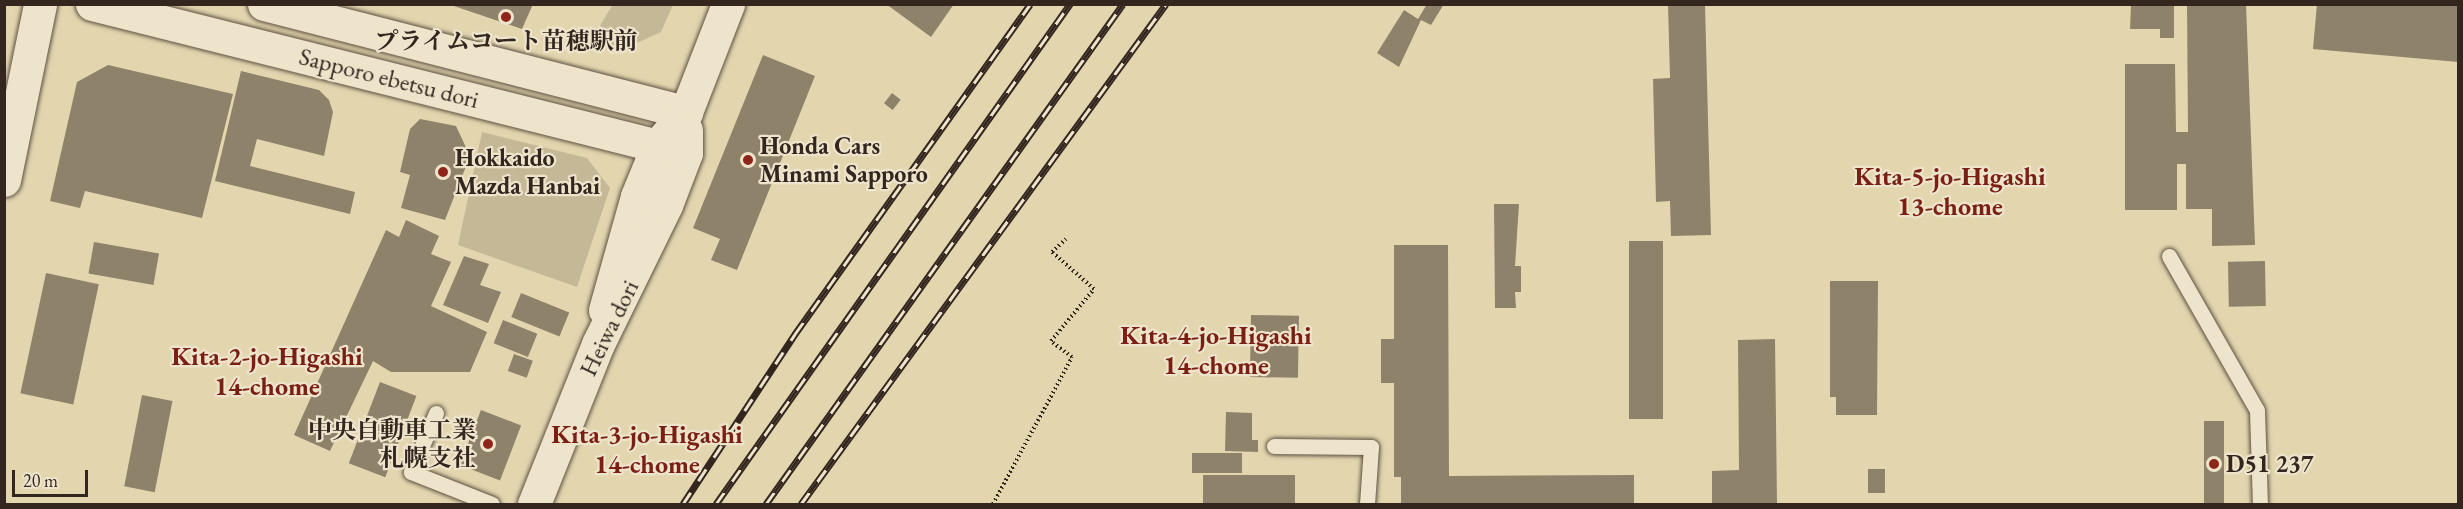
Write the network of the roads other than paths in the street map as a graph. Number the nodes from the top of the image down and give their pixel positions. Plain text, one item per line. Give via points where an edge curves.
1 (40, 4) edge
2 (92, 4) edge
3 (264, 4) edge
4 (728, 4) edge
5 (686, 112) junction
6 (672, 149) junction
7 (4, 180) edge
8 (2169, 256) dead end
9 (436, 413) dead end
10 (1274, 446) dead end
11 (492, 504) edge
12 (534, 504) edge
13 (1367, 504) edge
14 (2260, 504) edge

1 - 7 street
2 - 6 street, Sapporo ebetsu dori
3 - 5 street, Sapporo ebetsu dori
4 - 5 street
5 - 6 street
6 - 12 street, Heiwa dori via 639,267 598,344
8 - 14 lane via 2257,410
9 - 11 lane via 411,472
10 - 13 lane via 1371,447

